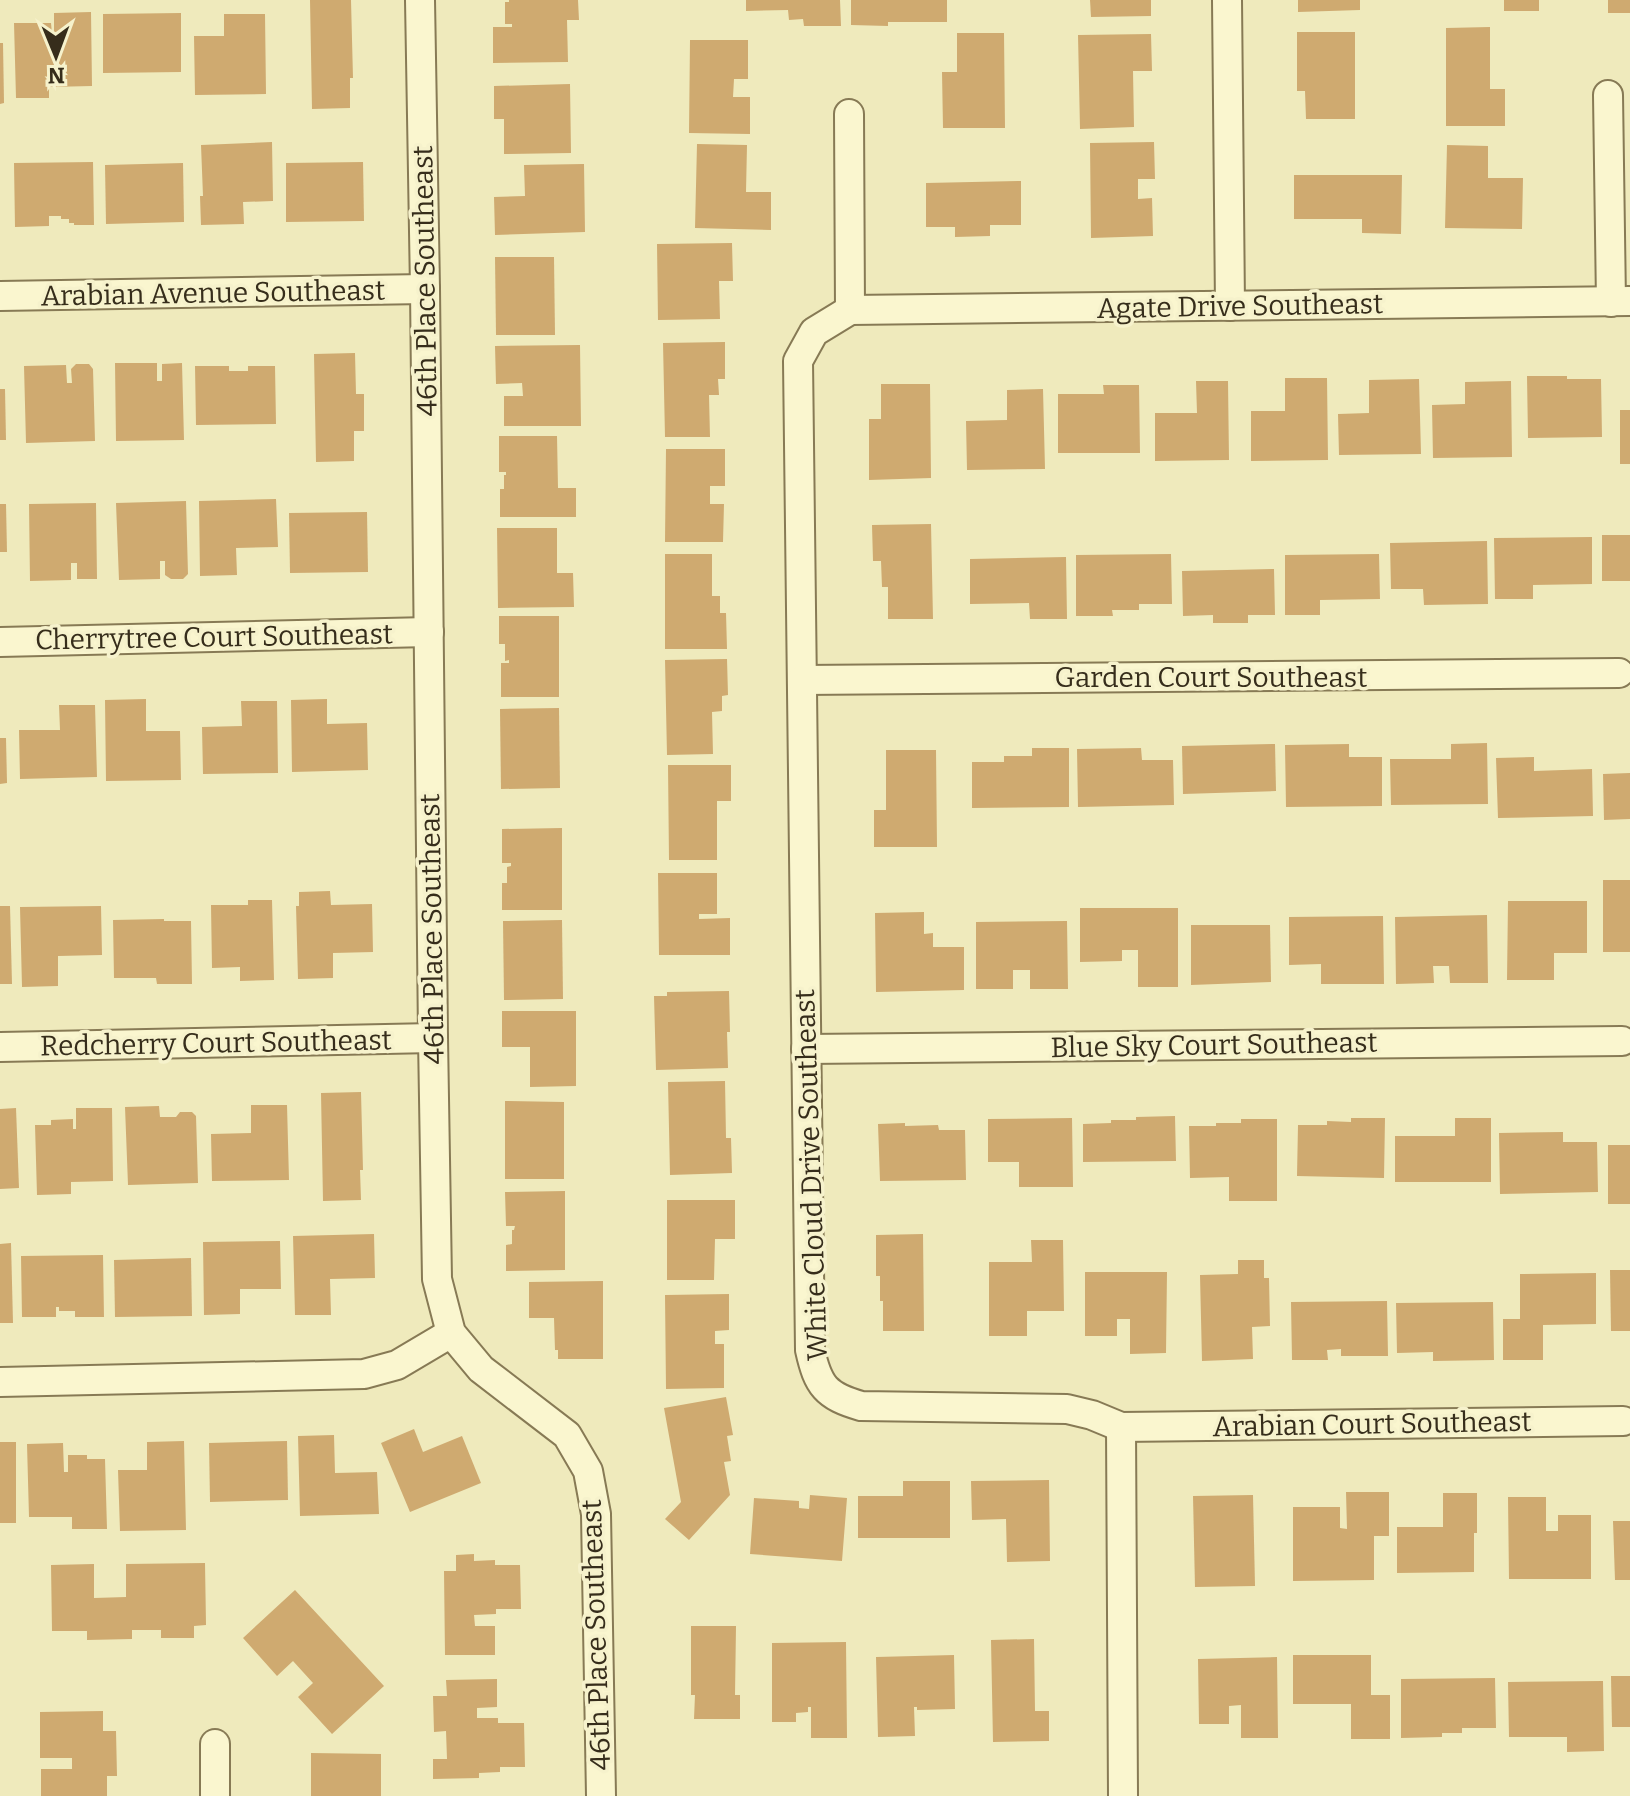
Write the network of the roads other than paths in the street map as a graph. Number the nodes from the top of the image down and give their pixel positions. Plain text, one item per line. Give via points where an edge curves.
1 (420, 0) edge
2 (1227, 0) edge
3 (1608, 95) dead end
4 (849, 114) dead end
5 (425, 289) junction
6 (0, 296) edge
7 (1620, 302) edge
8 (1230, 306) junction
9 (850, 310) junction
10 (429, 632) junction
11 (0, 642) edge
12 (1619, 673) dead end
13 (802, 680) junction
14 (433, 1038) junction
15 (1622, 1041) dead end
16 (0, 1047) edge
17 (806, 1049) junction
18 (451, 1333) junction
19 (0, 1382) edge
20 (1623, 1421) dead end
21 (1121, 1427) junction
22 (215, 1744) dead end
23 (215, 1796) edge
24 (601, 1796) edge
25 (1123, 1796) edge

1 - 5 street, 46th Place Southeast
2 - 8 street
3 - 7 street
4 - 9 street
5 - 6 street, Arabian Avenue Southeast
5 - 10 street, 46th Place Southeast
7 - 8 street, Agate Drive Southeast
8 - 9 street, Agate Drive Southeast
9 - 13 street, White Cloud Drive Southeast via 814,332 798,361
10 - 11 street, Cherrytree Court Southeast
10 - 14 street, 46th Place Southeast
12 - 13 street, Garden Court Southeast
13 - 17 street, White Cloud Drive Southeast
14 - 16 street, Redcherry Court Southeast
14 - 18 street, 46th Place Southeast via 437,1279
15 - 17 street, Blue Sky Court Southeast
17 - 21 street, White Cloud Drive Southeast via 810,1350 825,1388 839,1400 861,1406 1067,1409
18 - 19 street via 397,1365 364,1374
18 - 24 street, 46th Place Southeast via 481,1369 567,1435 588,1471 596,1514
20 - 21 street, Arabian Court Southeast
21 - 25 street
22 - 23 street

